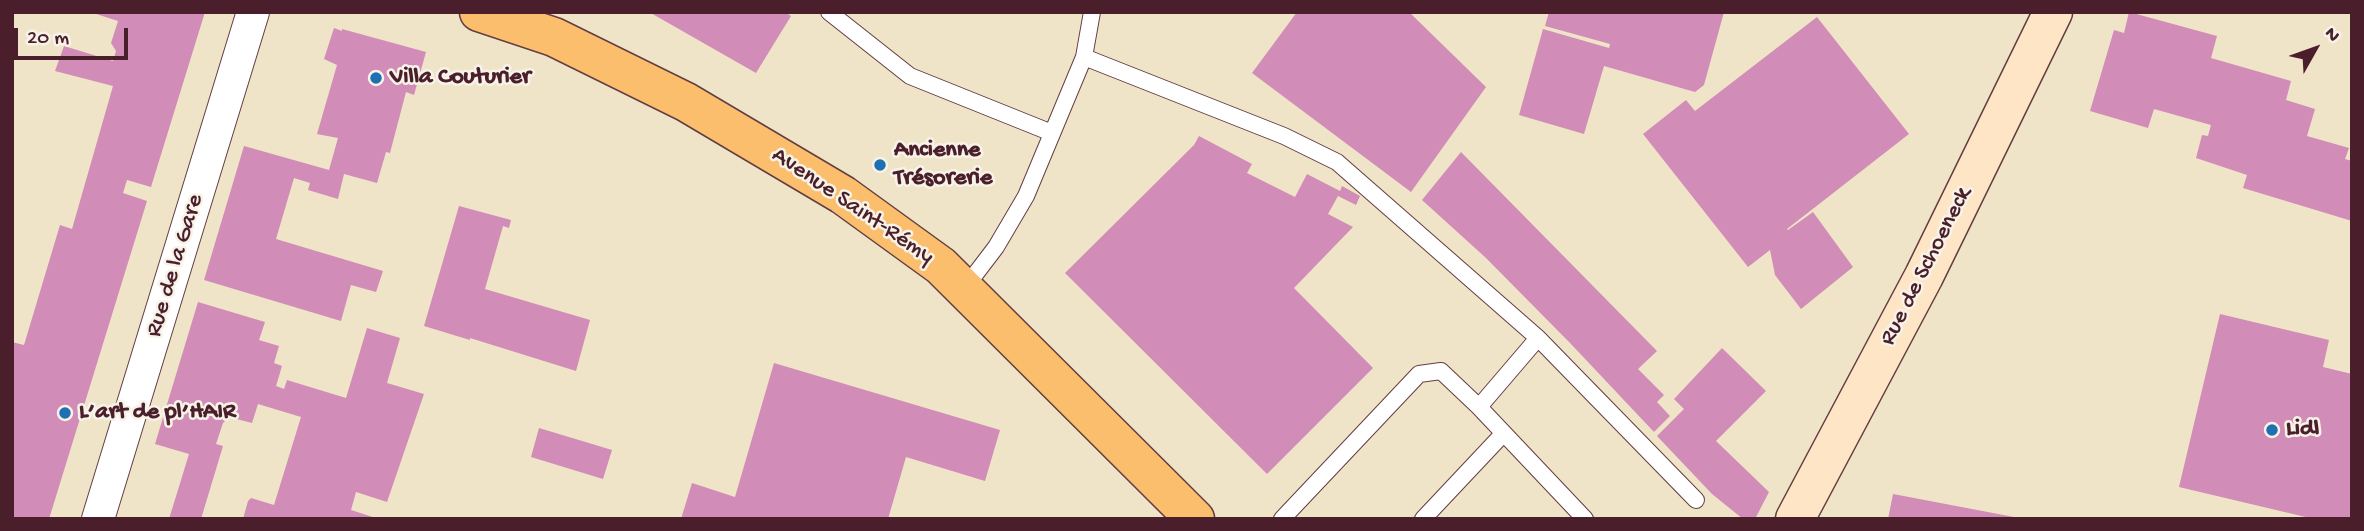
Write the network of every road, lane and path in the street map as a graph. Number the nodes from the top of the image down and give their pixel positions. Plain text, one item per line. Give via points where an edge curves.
1 (253, 12) edge
2 (479, 12) edge
3 (830, 12) edge
4 (1092, 12) edge
5 (2053, 12) edge
6 (1084, 57) junction
7 (1052, 133) junction
8 (964, 289) junction
9 (1538, 338) junction
10 (1479, 407) junction
11 (1503, 434) junction
12 (1696, 500) dead end
13 (98, 519) edge
14 (1195, 519) edge
15 (1282, 519) edge
16 (1423, 519) edge
17 (1585, 519) edge
18 (1795, 519) edge

1 - 13 street, Rue de la Gare
2 - 8 main road, Avenue Saint-Rémy via 554,37 686,102 843,195
3 - 7 lane via 910,76
4 - 6 lane
5 - 18 main road, Rue de Schoeneck via 1924,276
6 - 7 lane
6 - 9 lane via 1284,136 1337,162
7 - 8 lane via 1026,196
8 - 14 main road, Avenue Saint-Rémy
9 - 10 lane
9 - 12 lane
10 - 11 lane
10 - 15 lane via 1441,371 1419,374
11 - 16 lane
11 - 17 lane

